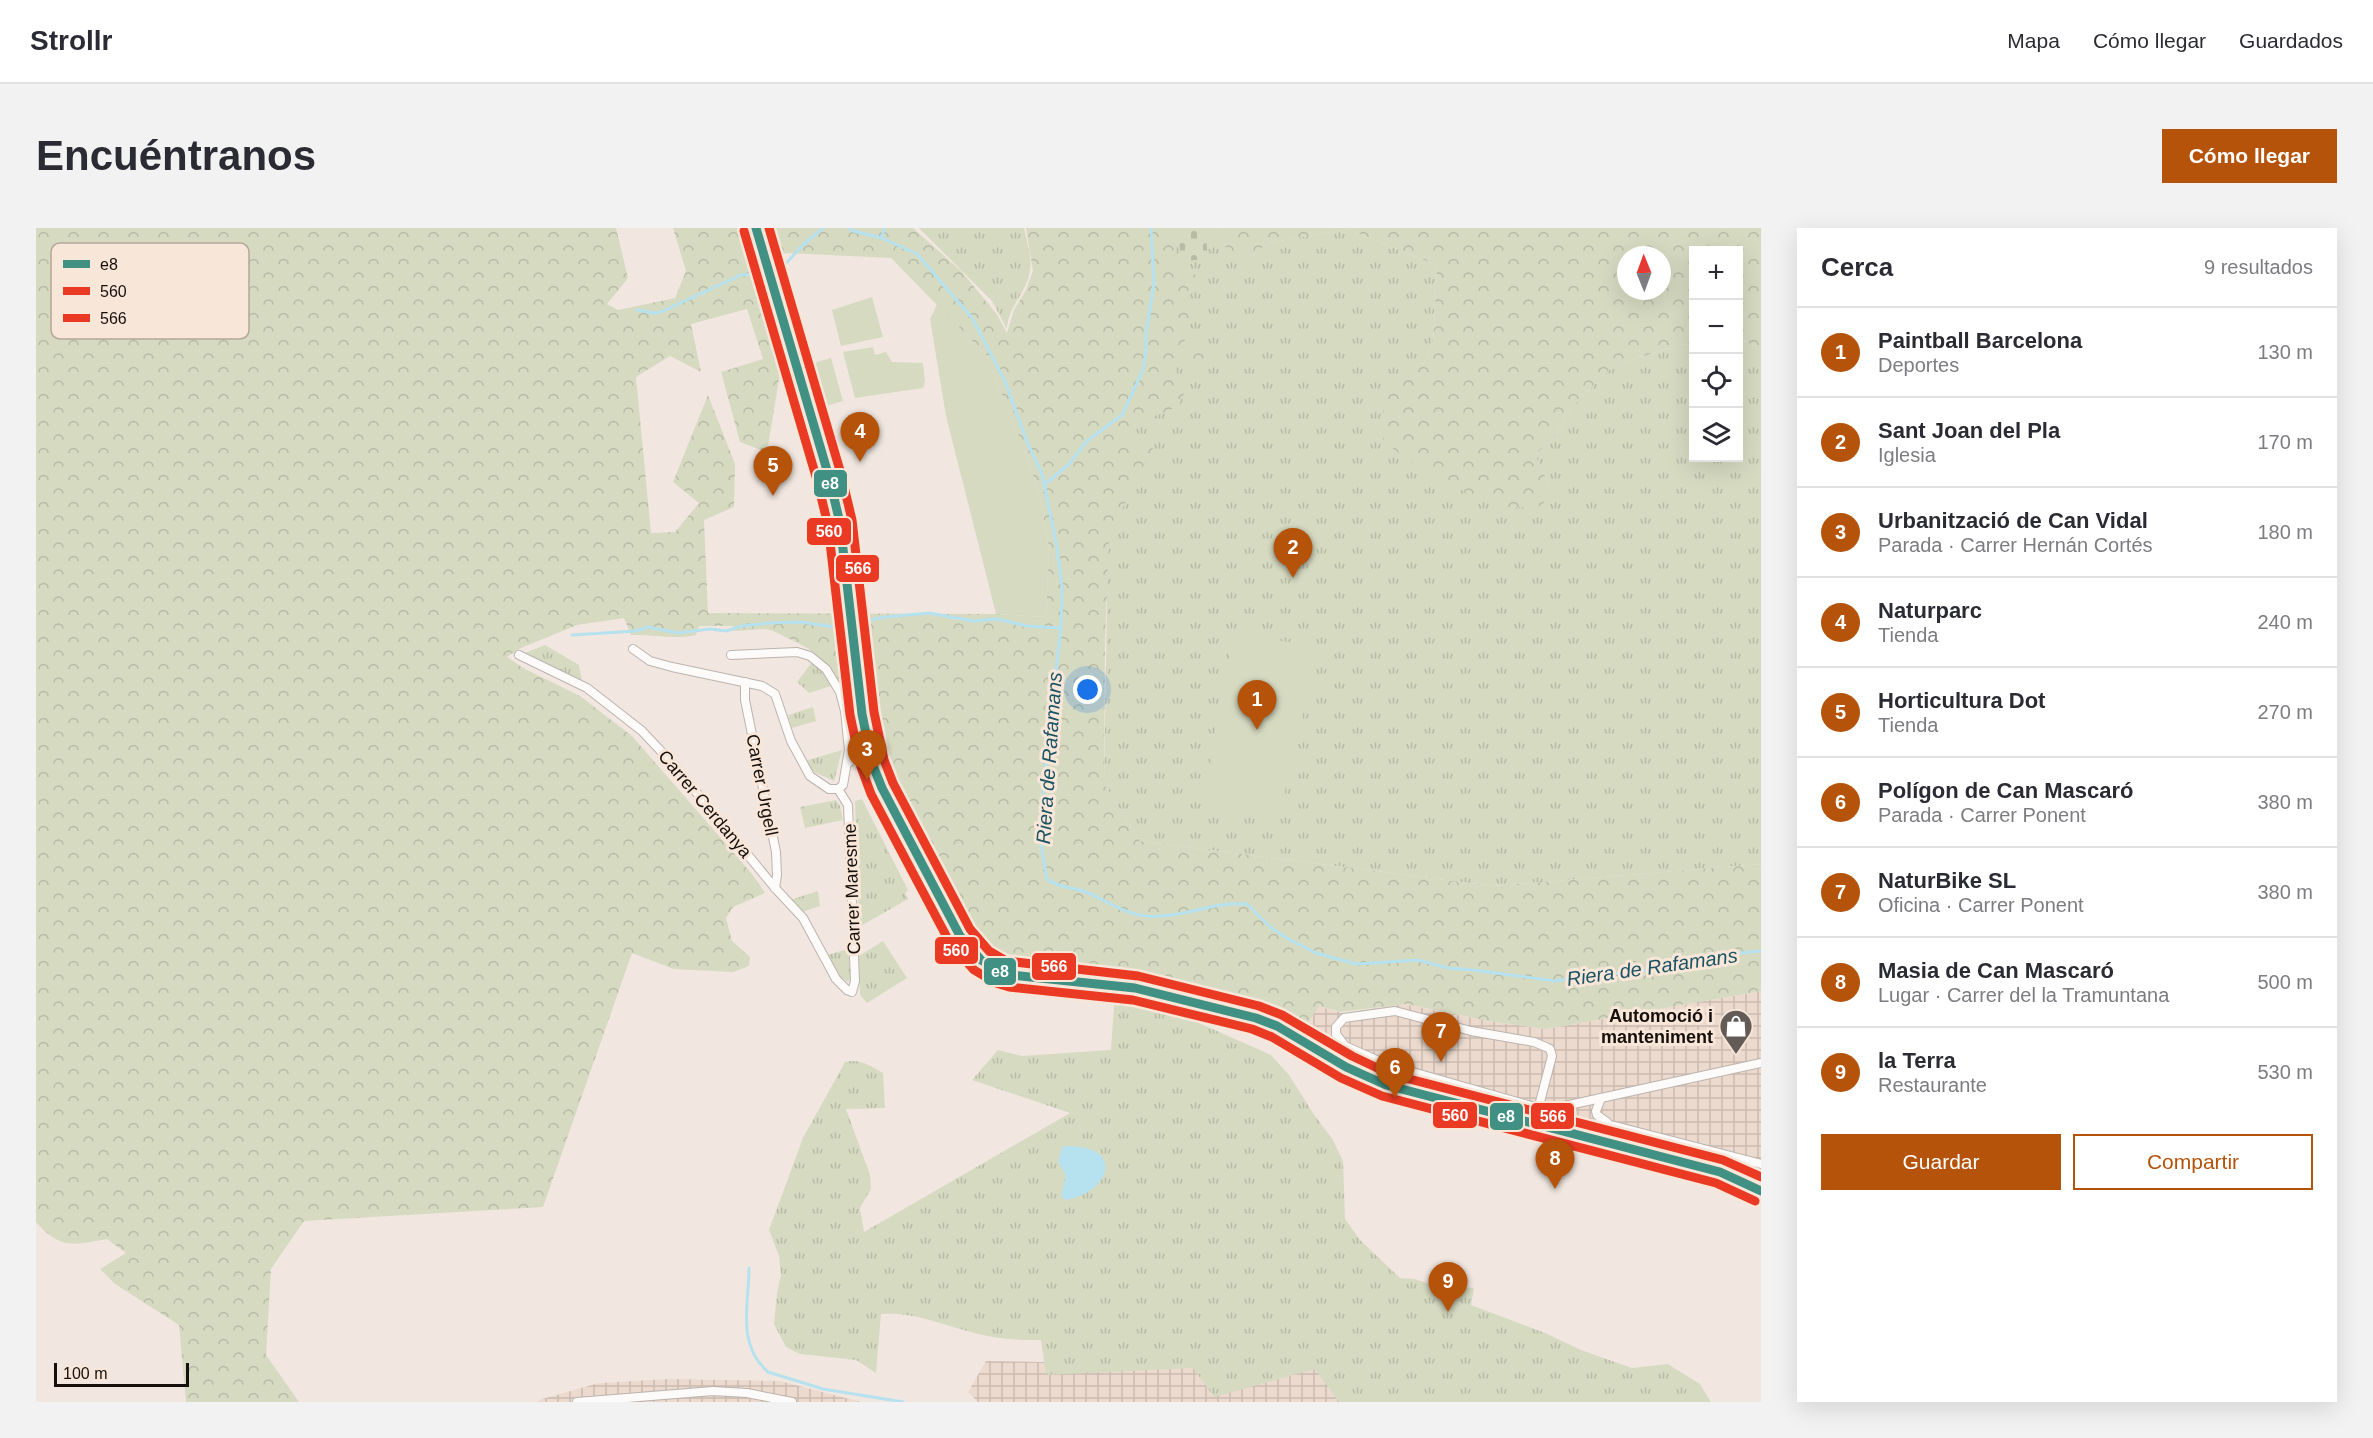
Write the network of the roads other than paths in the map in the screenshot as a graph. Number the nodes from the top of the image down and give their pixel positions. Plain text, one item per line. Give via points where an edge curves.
1 (756, 228) edge
2 (633, 649) dead end
3 (519, 655) dead end
4 (731, 655) dead end
5 (745, 682) junction
6 (849, 745) junction
7 (867, 745) junction
8 (848, 764) junction
9 (838, 789) junction
10 (775, 888) junction
11 (852, 992) joint
12 (1761, 1063) edge
13 (1601, 1098) junction
14 (1542, 1109) junction
15 (1494, 1113) junction
16 (1615, 1126) junction
17 (1553, 1128) junction
18 (1761, 1164) edge
19 (1761, 1191) edge
20 (630, 1399) edge
21 (577, 1402) edge
22 (792, 1402) edge

1 - 7 main road via 840,523
2 - 5 street via 650,661
3 - 10 street, Carrer Cerdanya via 586,688 642,731
4 - 6 street via 797,652 818,662 840,692
5 - 9 street via 775,694 802,765 825,788
5 - 10 street, Carrer Urgell via 745,700 776,852
6 - 7 street
6 - 8 street
7 - 8 street
7 - 15 main road via 882,788 950,920 972,952 993,968 1031,978 1136,988 1256,1018 1375,1081
8 - 9 street via 843,785
9 - 11 street, Carrer Maresme via 849,816 855,981
10 - 11 street, Carrer Cerdanya via 809,926 836,979
12 - 13 street
13 - 14 street
13 - 16 street via 1597,1115
14 - 14 street via 1388,1065 1345,1046 1336,1027 1344,1018 1395,1011 1534,1042 1550,1049 1552,1056 1540,1102
14 - 15 street
14 - 17 street
15 - 17 main road
16 - 17 street via 1589,1123
16 - 18 street
17 - 19 main road via 1720,1172
20 - 21 street
20 - 22 street via 712,1390

